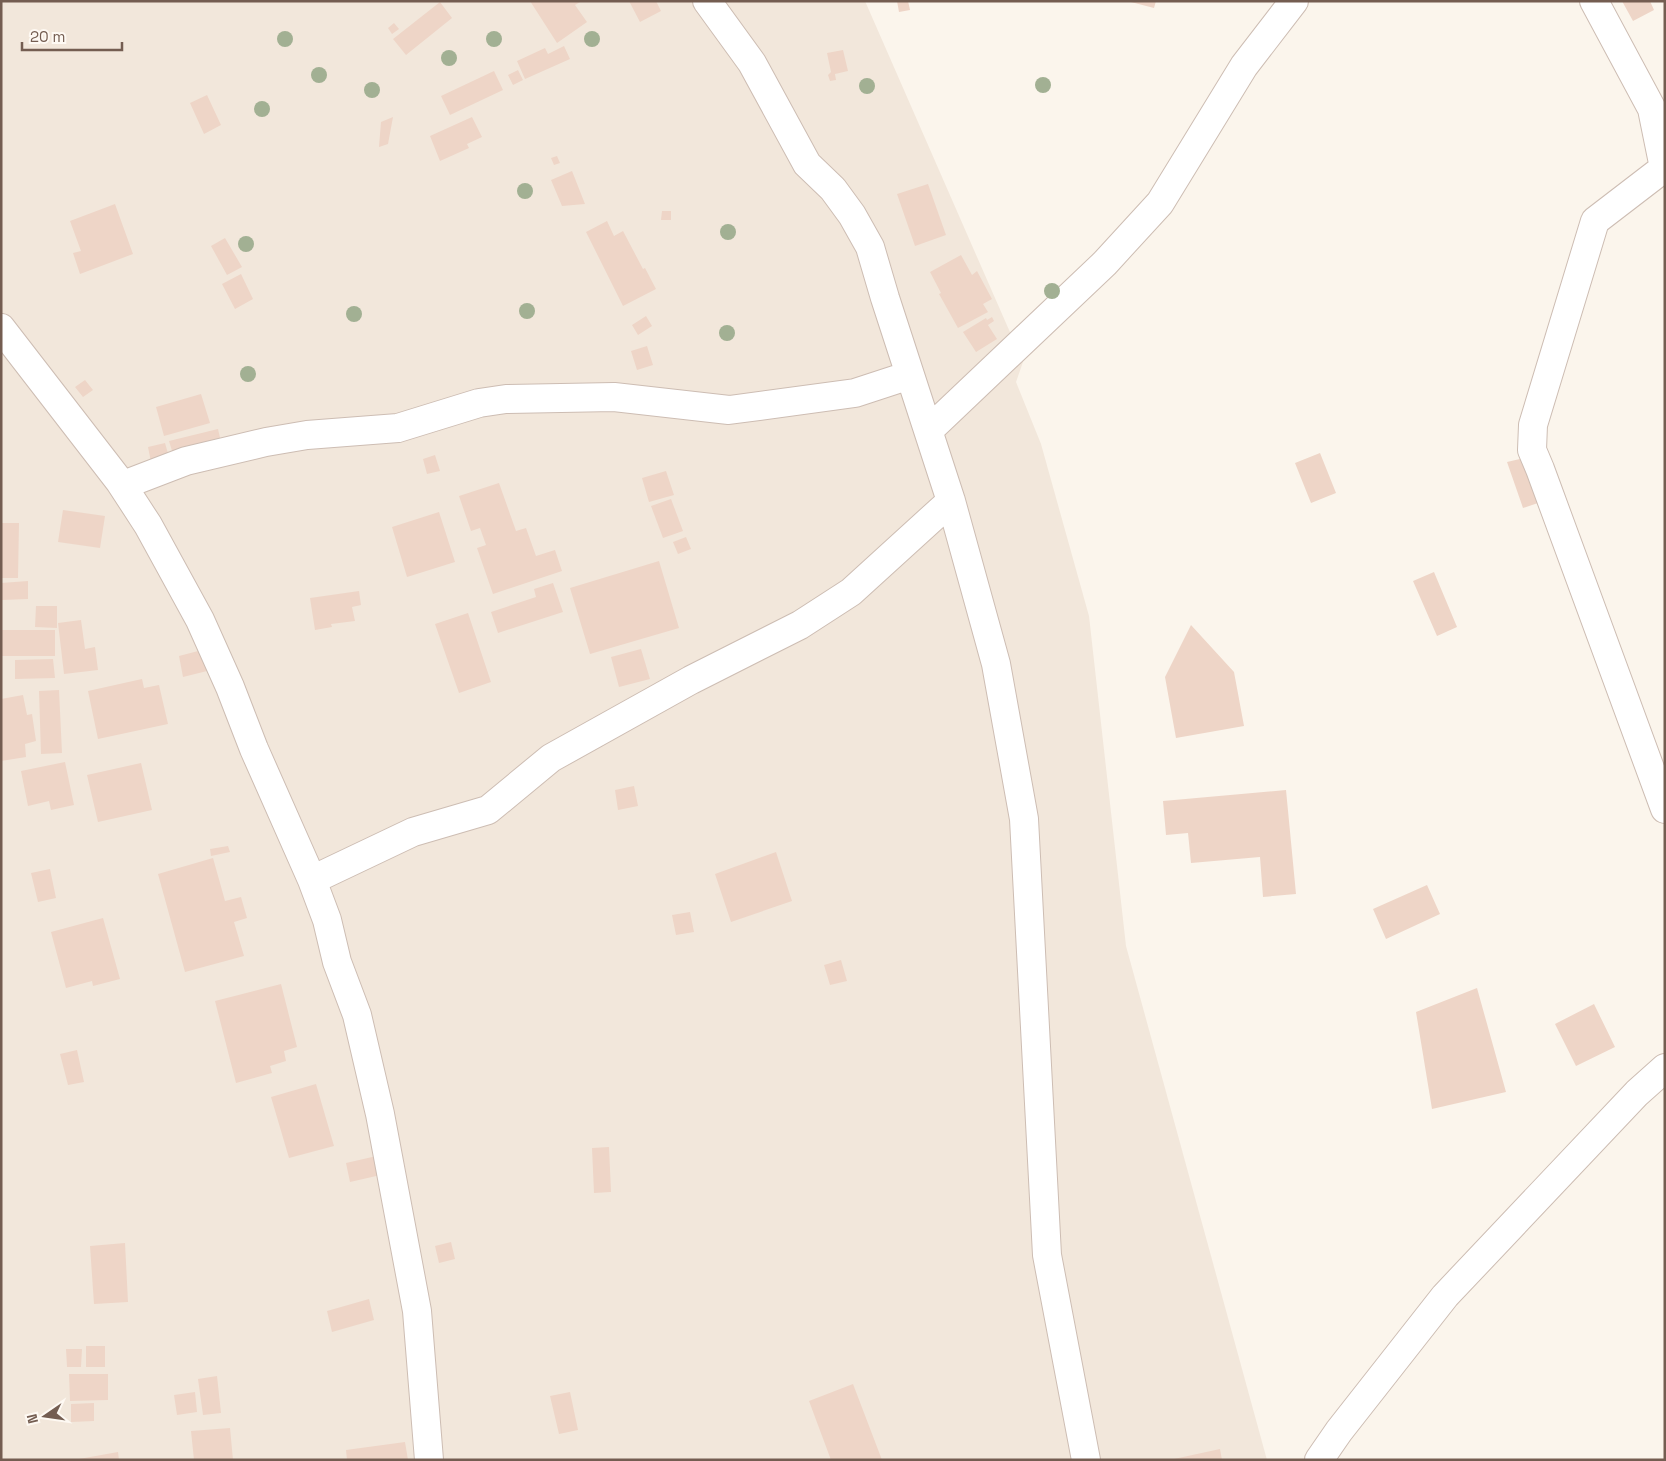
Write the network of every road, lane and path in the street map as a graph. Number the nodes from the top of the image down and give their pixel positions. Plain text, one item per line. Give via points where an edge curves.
1 (707, 1) edge
2 (1294, 1) edge
3 (1594, 1) edge
4 (1, 328) edge
5 (910, 375) junction
6 (929, 430) junction
7 (120, 482) junction
8 (951, 501) junction
9 (1665, 809) edge
10 (312, 880) junction
11 (1665, 1068) edge
12 (428, 1460) edge
13 (1086, 1460) edge
14 (1320, 1460) edge

1 - 5 street via 752,63 807,164 833,189 870,246
2 - 6 street via 1244,66 1160,204 1105,263
3 - 9 street via 1652,109 1664,168 1595,221 1533,425 1532,450
4 - 7 street
5 - 6 street
5 - 7 street via 855,393 729,410 614,397 497,400 398,428 307,435 266,442 186,461 126,484
6 - 8 street
7 - 10 street via 148,525 200,620
8 - 10 street via 851,592 800,626 691,680 551,758 488,810 413,832
8 - 13 street via 996,664 1024,819 1047,1255
10 - 12 street via 357,1015 380,1114 417,1311
11 - 14 street via 1445,1296

